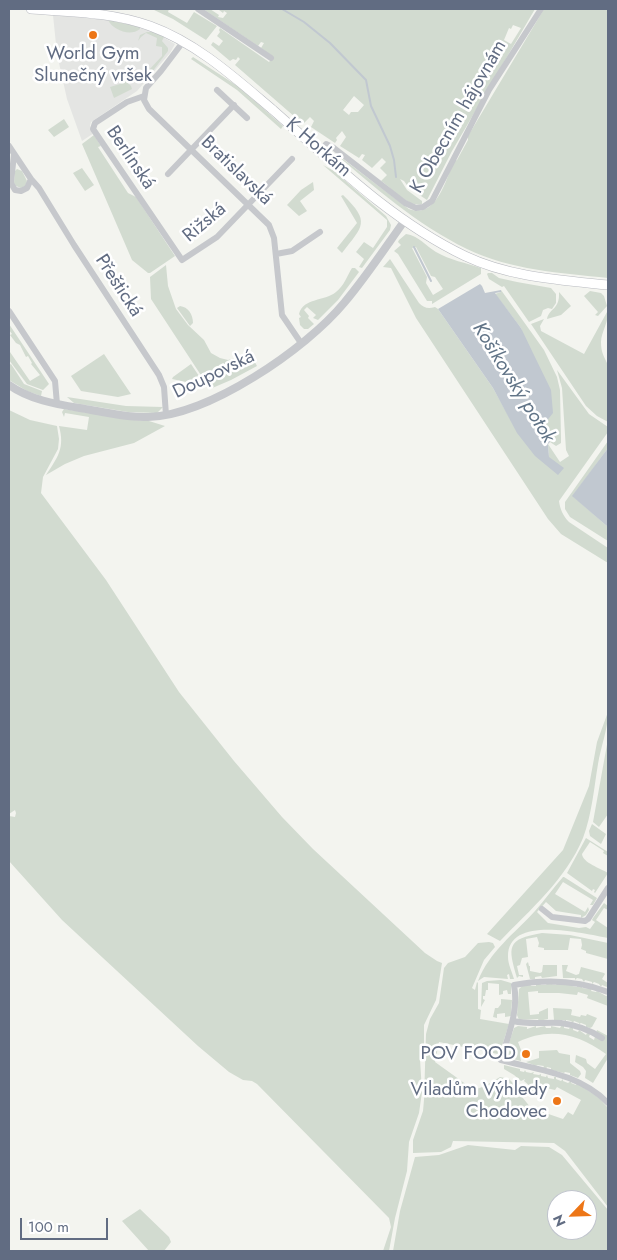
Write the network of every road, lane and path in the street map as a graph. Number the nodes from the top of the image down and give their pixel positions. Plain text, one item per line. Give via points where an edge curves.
1 (31, 9) edge
2 (198, 9) edge
3 (541, 9) edge
4 (95, 11) edge
5 (183, 42) junction
6 (271, 58) dead end
7 (217, 90) dead end
8 (144, 96) junction
9 (234, 105) junction
10 (247, 118) dead end
11 (9, 146) edge
12 (191, 149) junction
13 (320, 152) junction
14 (14, 154) junction
15 (292, 159) dead end
16 (168, 174) dead end
17 (31, 179) junction
18 (249, 204) junction
19 (405, 220) junction
20 (320, 232) dead end
21 (178, 254) joint
22 (276, 254) junction
23 (608, 286) edge
24 (9, 311) edge
25 (301, 344) junction
26 (9, 385) edge
27 (57, 404) junction
28 (166, 415) junction
29 (608, 888) edge
30 (542, 909) dead end
31 (608, 992) edge
32 (513, 1021) junction
33 (602, 1038) dead end
34 (608, 1103) edge

1 - 4 main road, K Horkám
2 - 6 street
3 - 13 street, K Obecním hájovnám via 489,90 432,201 426,205 416,208 405,203 326,144
4 - 5 main road, K Horkám via 148,25
5 - 8 street via 146,86
5 - 13 main road, K Horkám via 209,56
7 - 9 street
8 - 12 street, Bratislavská via 148,107
8 - 21 street, Berlínská via 127,102 93,127
9 - 10 street
9 - 12 street
11 - 14 street, Přeštická
12 - 16 street
12 - 18 street, Bratislavská
13 - 19 main road, K Horkám
14 - 17 street, Přeštická
14 - 17 street via 12,186 22,191
15 - 18 street, Rižská
17 - 28 street, Přeštická via 159,375 164,387
18 - 21 street, Rižská via 217,237 182,260
18 - 22 street, Bratislavská via 271,228
19 - 23 main road, K Horkám via 456,252 486,264 535,276
19 - 25 street, Doupovská via 344,304
20 - 22 street via 292,251
22 - 25 street, Bratislavská via 282,315
24 - 27 street via 55,382
25 - 28 street, Doupovská via 246,382 196,406
26 - 27 street, Doupovská via 28,396
27 - 28 street, Doupovská via 131,416
29 - 30 street via 585,921 552,917
31 - 32 street via 559,981 514,985
32 - 33 street via 571,1025
32 - 34 street via 501,1060 577,1081

